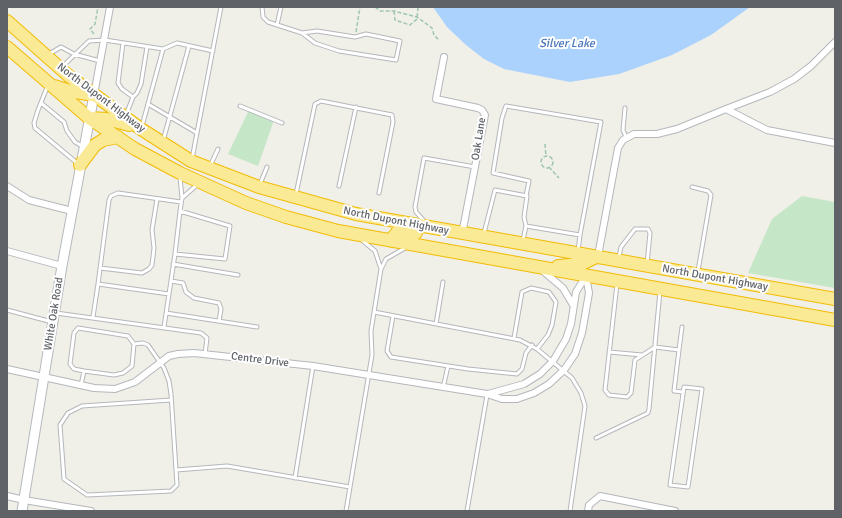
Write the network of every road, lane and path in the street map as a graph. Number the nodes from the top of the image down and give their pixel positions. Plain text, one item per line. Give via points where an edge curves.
1 (98, 7) edge
2 (110, 7) edge
3 (222, 7) edge
4 (262, 7) edge
5 (281, 7) edge
6 (360, 7) edge
7 (375, 7) edge
8 (418, 7) edge
9 (394, 11) junction
10 (417, 17) junction
11 (7, 21) edge
12 (277, 26) junction
13 (302, 33) junction
14 (94, 34) dead end
15 (356, 34) dead end
16 (105, 40) junction
17 (438, 40) dead end
18 (835, 42) edge
19 (123, 43) junction
20 (190, 46) junction
21 (7, 47) edge
22 (147, 47) junction
23 (163, 49) junction
24 (213, 51) junction
25 (74, 54) junction
26 (46, 56) junction
27 (444, 57) dead end
28 (100, 61) junction
29 (60, 68) junction
30 (48, 84) junction
31 (94, 95) junction
32 (133, 96) junction
33 (41, 103) junction
34 (148, 104) junction
35 (240, 106) dead end
36 (356, 107) junction
37 (625, 108) dead end
38 (726, 109) junction
39 (89, 118) junction
40 (125, 118) junction
41 (171, 119) junction
42 (282, 123) dead end
43 (141, 129) junction
44 (197, 133) junction
45 (118, 137) junction
46 (626, 137) junction
47 (835, 143) edge
48 (162, 144) junction
49 (545, 144) dead end
50 (84, 146) junction
51 (218, 149) dead end
52 (546, 156) junction
53 (191, 160) junction
54 (80, 165) junction
55 (267, 166) dead end
56 (475, 167) junction
57 (549, 167) junction
58 (209, 168) junction
59 (180, 174) junction
60 (559, 178) dead end
61 (200, 182) junction
62 (339, 186) dead end
63 (259, 187) junction
64 (692, 187) dead end
65 (9, 188) edge
66 (379, 193) dead end
67 (526, 196) junction
68 (182, 198) junction
69 (295, 198) junction
70 (157, 199) junction
71 (181, 202) junction
72 (72, 211) junction
73 (180, 211) junction
74 (526, 226) junction
75 (431, 228) junction
76 (355, 234) junction
77 (462, 234) junction
78 (580, 235) junction
79 (484, 237) junction
80 (392, 241) junction
81 (412, 244) junction
82 (522, 244) junction
83 (7, 251) edge
84 (578, 253) junction
85 (175, 254) junction
86 (598, 256) junction
87 (620, 260) junction
88 (173, 264) junction
89 (646, 265) junction
90 (62, 266) junction
91 (539, 267) junction
92 (100, 268) junction
93 (381, 269) junction
94 (238, 274) dead end
95 (697, 275) junction
96 (586, 276) junction
97 (171, 281) junction
98 (443, 282) dead end
99 (617, 282) junction
100 (98, 284) junction
101 (660, 290) junction
102 (169, 294) junction
103 (835, 299) edge
104 (574, 306) junction
105 (7, 310) edge
106 (55, 312) junction
107 (374, 312) junction
108 (166, 313) junction
109 (393, 316) junction
110 (94, 318) junction
111 (835, 320) edge
112 (219, 321) junction
113 (53, 322) junction
114 (436, 324) junction
115 (257, 327) dead end
116 (682, 327) dead end
117 (164, 328) junction
118 (514, 338) junction
119 (134, 344) junction
120 (532, 345) junction
121 (655, 347) junction
122 (537, 349) junction
123 (679, 350) junction
124 (609, 352) junction
125 (205, 354) junction
126 (642, 355) junction
127 (553, 361) junction
128 (160, 362) junction
129 (313, 366) junction
130 (448, 366) junction
131 (7, 370) edge
132 (564, 370) junction
133 (84, 371) junction
134 (369, 374) junction
135 (44, 378) junction
136 (81, 386) junction
137 (443, 388) junction
138 (683, 392) junction
139 (487, 394) junction
140 (171, 400) junction
141 (596, 438) dead end
142 (176, 470) junction
143 (296, 478) junction
144 (350, 487) junction
145 (7, 496) edge
146 (24, 500) junction
147 (22, 511) edge
148 (91, 511) edge
149 (346, 511) edge
150 (466, 511) edge
151 (570, 511) edge
152 (588, 511) edge
153 (675, 511) edge

1 - 14 path via 95,24 90,28
2 - 16 street
3 - 24 lane
4 - 12 lane via 263,17
5 - 12 lane
6 - 15 path
7 - 9 path via 380,11
8 - 10 path
9 - 10 path
9 - 10 path via 395,20 404,24 410,25
10 - 17 path via 432,28
11 - 26 highway, North Dupont Highway
12 - 13 lane
13 - 13 lane via 315,43 340,51 396,60 400,41 366,34 355,37 317,31
16 - 19 lane
16 - 25 lane via 89,41
16 - 28 street
18 - 38 street via 794,79 770,92
19 - 22 lane
19 - 32 lane via 118,83
20 - 23 lane via 177,43
20 - 24 lane
20 - 41 lane
21 - 30 highway, North Dupont Highway
22 - 23 lane
22 - 32 lane via 141,84
23 - 34 lane
24 - 44 lane
25 - 26 lane via 61,47
25 - 28 lane
25 - 29 lane
26 - 29 highway, North Dupont Highway
27 - 56 street, Oak Lane via 436,99 478,108 484,112
28 - 31 street
29 - 31 highway, North Dupont Highway
30 - 31 highway
30 - 33 lane
30 - 39 highway, North Dupont Highway
31 - 39 street, White Oak Road
31 - 40 highway, North Dupont Highway
32 - 40 lane
33 - 50 lane via 64,122 75,142
33 - 54 lane via 34,123 35,128
34 - 41 lane
34 - 43 lane
35 - 42 lane
36 - 62 lane
36 - 66 lane via 392,115 393,122
36 - 69 lane via 321,100 315,104
37 - 46 lane via 623,130
38 - 46 street via 677,130
38 - 47 street via 767,130
39 - 43 highway via 107,119
39 - 45 highway, North Dupont Highway
39 - 50 street, White Oak Road
40 - 43 highway, North Dupont Highway
41 - 44 lane
41 - 48 lane
43 - 48 highway, North Dupont Highway
44 - 53 lane
45 - 54 highway via 103,140 95,145
45 - 59 highway, North Dupont Highway
46 - 86 street via 618,148
48 - 53 highway, North Dupont Highway
49 - 52 path
50 - 54 street, White Oak Road
51 - 58 lane
52 - 57 path via 552,161
52 - 57 path via 541,163 545,168
53 - 58 highway, North Dupont Highway
54 - 72 street, White Oak Road
55 - 63 lane
56 - 75 lane via 424,158 415,206 420,217
56 - 77 street, Oak Lane
57 - 60 path
58 - 63 highway, North Dupont Highway
59 - 61 highway, North Dupont Highway
59 - 68 lane
61 - 68 lane
61 - 76 highway, North Dupont Highway via 246,203 286,217
63 - 69 highway, North Dupont Highway
64 - 95 lane via 708,191 711,195
65 - 72 street via 37,203
67 - 74 lane
67 - 78 lane via 529,182 493,173 506,106 601,122
67 - 79 lane via 495,190
68 - 71 lane
69 - 75 highway, North Dupont Highway via 356,214
70 - 71 lane
70 - 92 lane via 118,193 111,196
70 - 92 lane via 152,230 154,248 149,269 142,273
71 - 73 lane
72 - 90 street, White Oak Road
73 - 85 lane
73 - 85 lane via 230,226 225,259
74 - 78 lane
74 - 82 lane
75 - 77 highway, North Dupont Highway
76 - 80 highway, North Dupont Highway
76 - 93 lane via 375,252
77 - 79 highway, North Dupont Highway
77 - 80 highway via 451,238 398,231
78 - 84 lane
79 - 82 highway, North Dupont Highway
80 - 81 highway, North Dupont Highway
81 - 91 highway, North Dupont Highway
81 - 93 lane via 392,254
82 - 84 highway, North Dupont Highway
83 - 90 street
84 - 86 highway, North Dupont Highway
85 - 88 lane
86 - 87 highway, North Dupont Highway
86 - 91 highway via 582,264
87 - 89 highway, North Dupont Highway
87 - 89 lane via 621,247 635,229 648,229 650,233
87 - 96 highway via 599,266
88 - 94 lane
88 - 97 lane
89 - 95 highway, North Dupont Highway
90 - 106 street, White Oak Road
91 - 96 highway, North Dupont Highway
91 - 104 street via 563,288
92 - 100 lane
93 - 107 lane
95 - 103 highway, North Dupont Highway
96 - 99 highway, North Dupont Highway
96 - 104 street, Centre Drive via 576,292
96 - 132 street, Centre Drive via 589,293 582,332 575,354
97 - 102 lane
97 - 112 lane via 183,283 190,296 219,303
98 - 114 lane
99 - 101 highway, North Dupont Highway
99 - 124 lane
100 - 102 lane
100 - 110 lane
101 - 111 highway, North Dupont Highway
101 - 121 lane
102 - 108 lane
104 - 127 street, Centre Drive via 566,339
105 - 113 lane
106 - 110 lane
106 - 113 street, White Oak Road
107 - 109 lane
107 - 134 lane via 370,331 372,355
108 - 112 lane
108 - 117 lane
109 - 114 lane
109 - 130 lane via 387,351 391,357
110 - 117 lane
112 - 115 lane
113 - 135 street, White Oak Road
114 - 118 lane
116 - 123 lane
117 - 125 lane via 201,333 207,342
118 - 120 lane
118 - 122 lane via 522,292 530,288 549,292 556,302 552,325
119 - 128 lane via 148,345
119 - 133 lane via 132,366 122,373 114,375
119 - 133 lane via 128,336 78,328 74,333 70,364
120 - 122 lane
120 - 130 lane via 526,353 522,369 517,374
121 - 123 lane
121 - 126 lane
121 - 141 lane via 648,413
122 - 127 lane
123 - 138 lane via 674,390
124 - 126 lane
124 - 126 lane via 605,390 609,395 627,397 631,393 635,360
125 - 128 street, Centre Drive via 178,354
125 - 129 street, Centre Drive
127 - 132 lane
127 - 139 street, Centre Drive via 540,374 524,384
128 - 136 street, Centre Drive via 125,386 105,390
128 - 140 lane via 167,375
129 - 134 street, Centre Drive
129 - 143 lane
130 - 137 lane
131 - 135 street, Centre Drive
132 - 139 street, Centre Drive via 549,384 525,396 510,400
132 - 151 lane via 579,388 585,406
133 - 136 lane
134 - 137 street, Centre Drive
134 - 144 lane
135 - 136 street, Centre Drive
135 - 146 street, White Oak Road
137 - 139 street, Centre Drive
138 - 138 lane via 670,484 688,487 702,389 684,386
139 - 150 lane
140 - 142 lane
140 - 142 lane via 77,407 60,425 62,456 64,479 87,495 172,491 177,485
142 - 143 lane via 227,466
143 - 144 lane
144 - 149 lane
145 - 146 street
146 - 147 street, White Oak Road
146 - 148 street
152 - 153 street via 589,505 600,496

